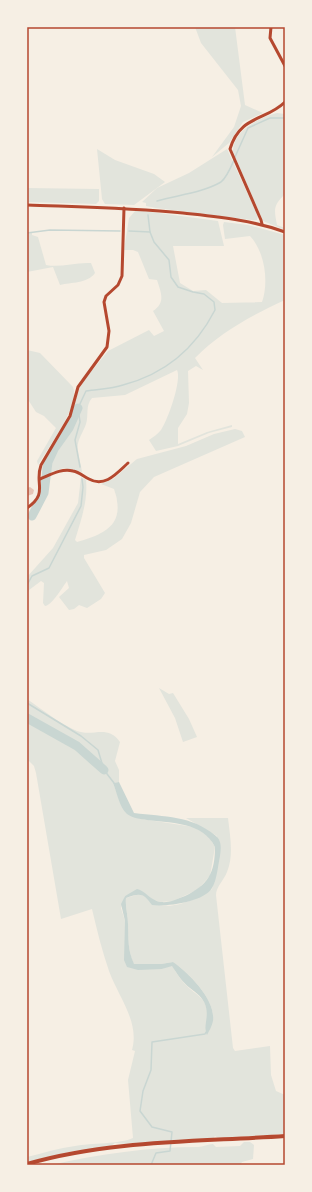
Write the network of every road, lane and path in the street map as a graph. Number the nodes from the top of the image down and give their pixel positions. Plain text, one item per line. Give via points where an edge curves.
1 (271, 27) edge
2 (285, 66) edge
3 (285, 102) edge
4 (27, 205) edge
5 (124, 208) junction
6 (262, 224) junction
7 (285, 232) edge
8 (128, 463) dead end
9 (40, 479) junction
10 (27, 508) edge
11 (285, 1136) edge
12 (27, 1164) edge

1 - 2 street via 270,38
3 - 6 street via 245,124 232,145 232,156
4 - 5 street
5 - 6 street
5 - 9 street via 122,276 104,302 109,331 107,348 78,387 70,416 41,464
6 - 7 street
8 - 9 street via 111,478 100,482 71,470
9 - 10 street via 39,496
11 - 12 main road via 160,1144 74,1153

